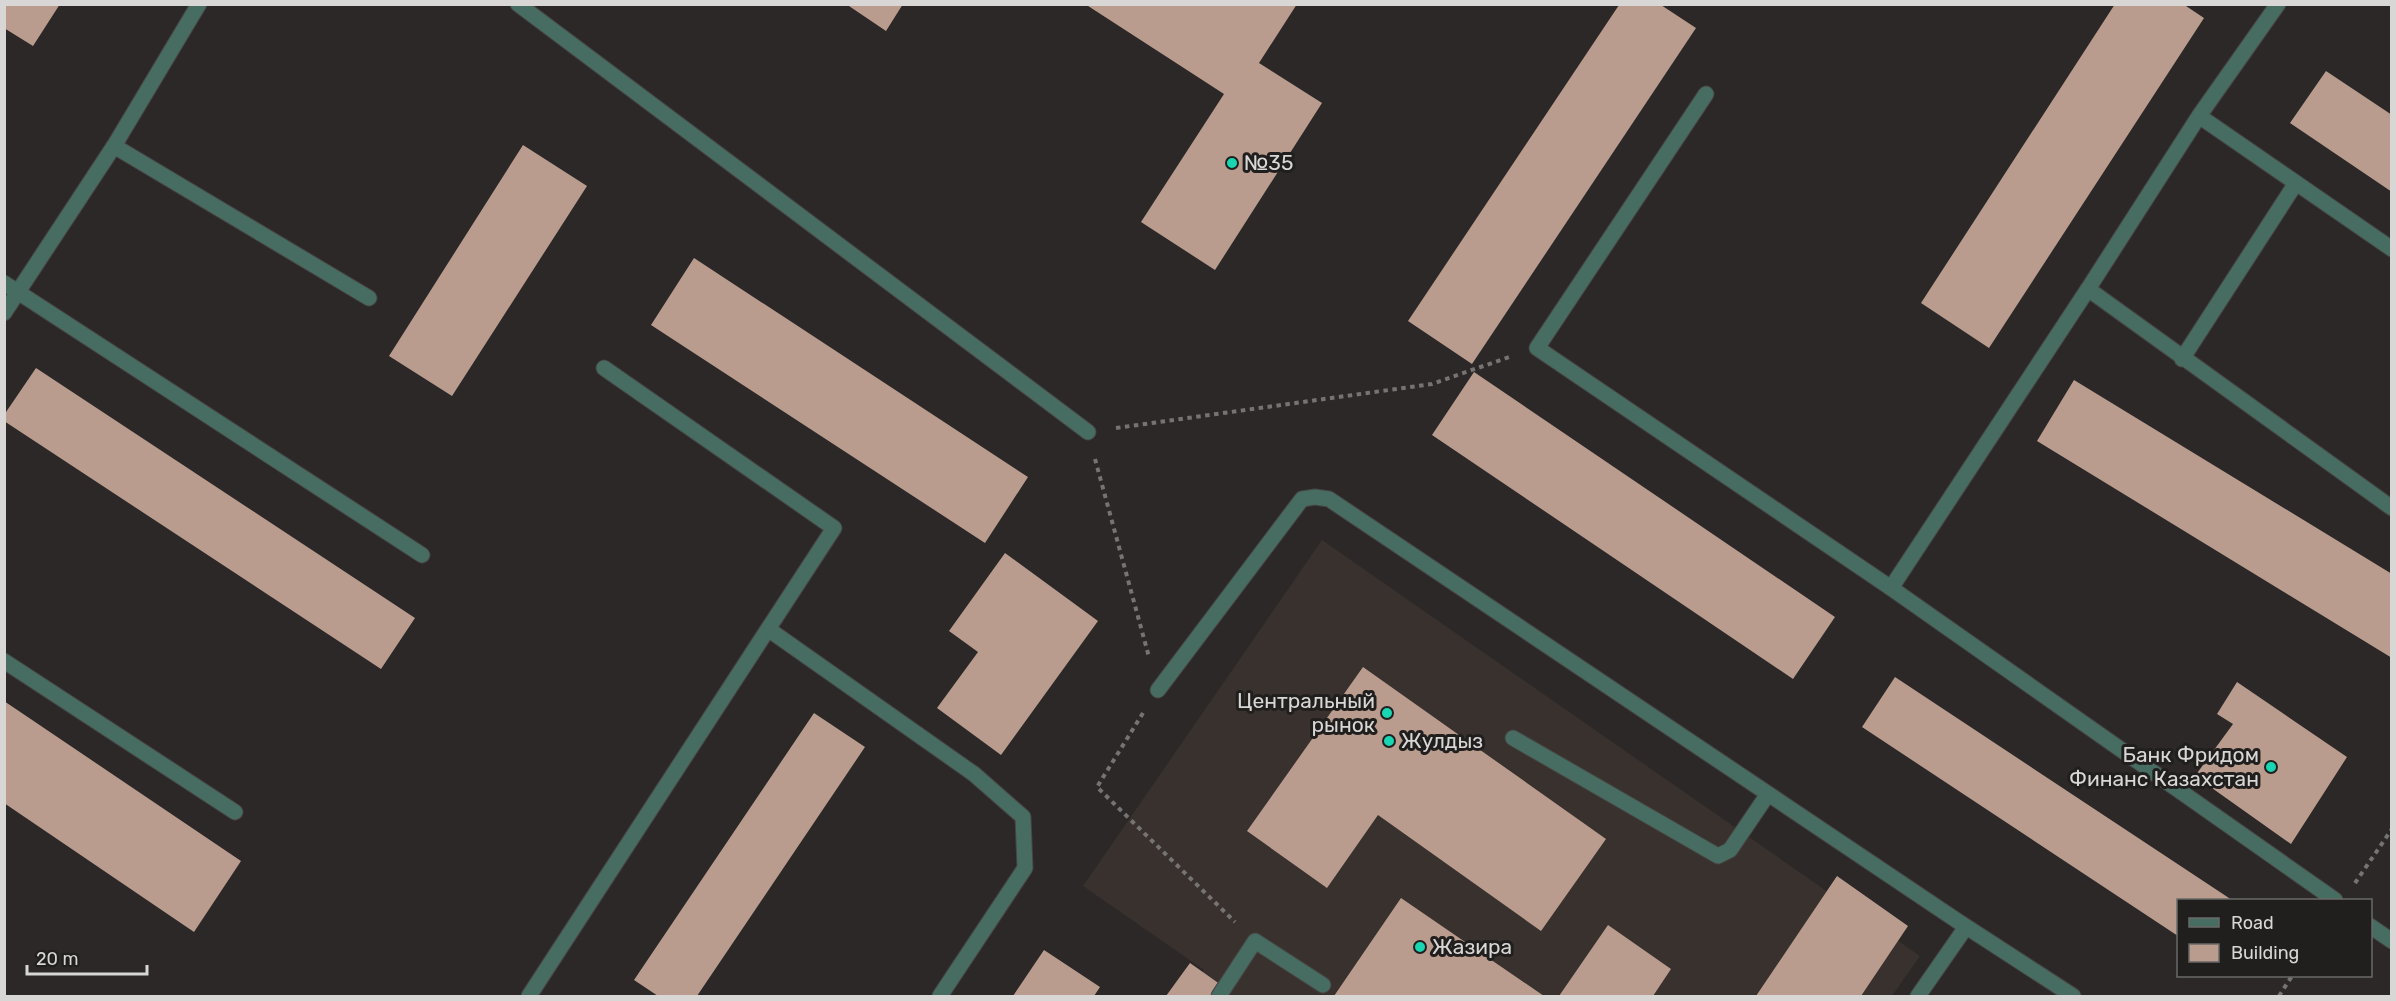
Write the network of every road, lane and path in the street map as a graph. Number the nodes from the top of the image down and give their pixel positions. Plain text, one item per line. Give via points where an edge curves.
1 (199, 4) edge
2 (518, 4) edge
3 (2278, 4) edge
4 (1707, 94) dead end
5 (2199, 116) junction
6 (114, 146) junction
7 (2296, 183) junction
8 (2391, 249) edge
9 (4, 283) edge
10 (2088, 289) junction
11 (18, 293) junction
12 (369, 298) dead end
13 (4, 313) edge
14 (1537, 348) junction
15 (2182, 358) junction
16 (604, 368) dead end
17 (1088, 432) joint
18 (2391, 507) edge
19 (422, 555) dead end
20 (1891, 588) junction
21 (768, 629) junction
22 (4, 661) edge
23 (1158, 690) dead end
24 (1514, 738) dead end
25 (1768, 794) junction
26 (235, 812) dead end
27 (2391, 829) edge
28 (2349, 891) dead end
29 (2334, 899) edge
30 (1966, 927) junction
31 (2372, 927) edge
32 (2391, 941) edge
33 (2291, 977) edge
34 (1323, 985) dead end
35 (529, 996) edge
36 (939, 996) edge
37 (1219, 996) edge
38 (1918, 996) edge
39 (2073, 996) edge
40 (2279, 996) edge

1 - 6 street
2 - 17 street
3 - 5 street
4 - 14 street
5 - 7 street
5 - 10 street
6 - 11 street
6 - 12 street
7 - 8 street
7 - 15 street
9 - 11 street
10 - 15 street
10 - 20 street
11 - 13 street
11 - 19 street
14 - 17 path via 1432,384
14 - 20 street
15 - 18 street
16 - 21 street via 834,528
20 - 29 street
21 - 35 street
21 - 36 street via 975,774 1023,817 1025,868
22 - 26 street
23 - 25 street via 1302,499 1329,499
24 - 25 street via 1718,856 1730,850
25 - 30 street
27 - 28 path
30 - 38 street
30 - 39 street
31 - 32 street
33 - 40 path
34 - 37 street via 1255,941

